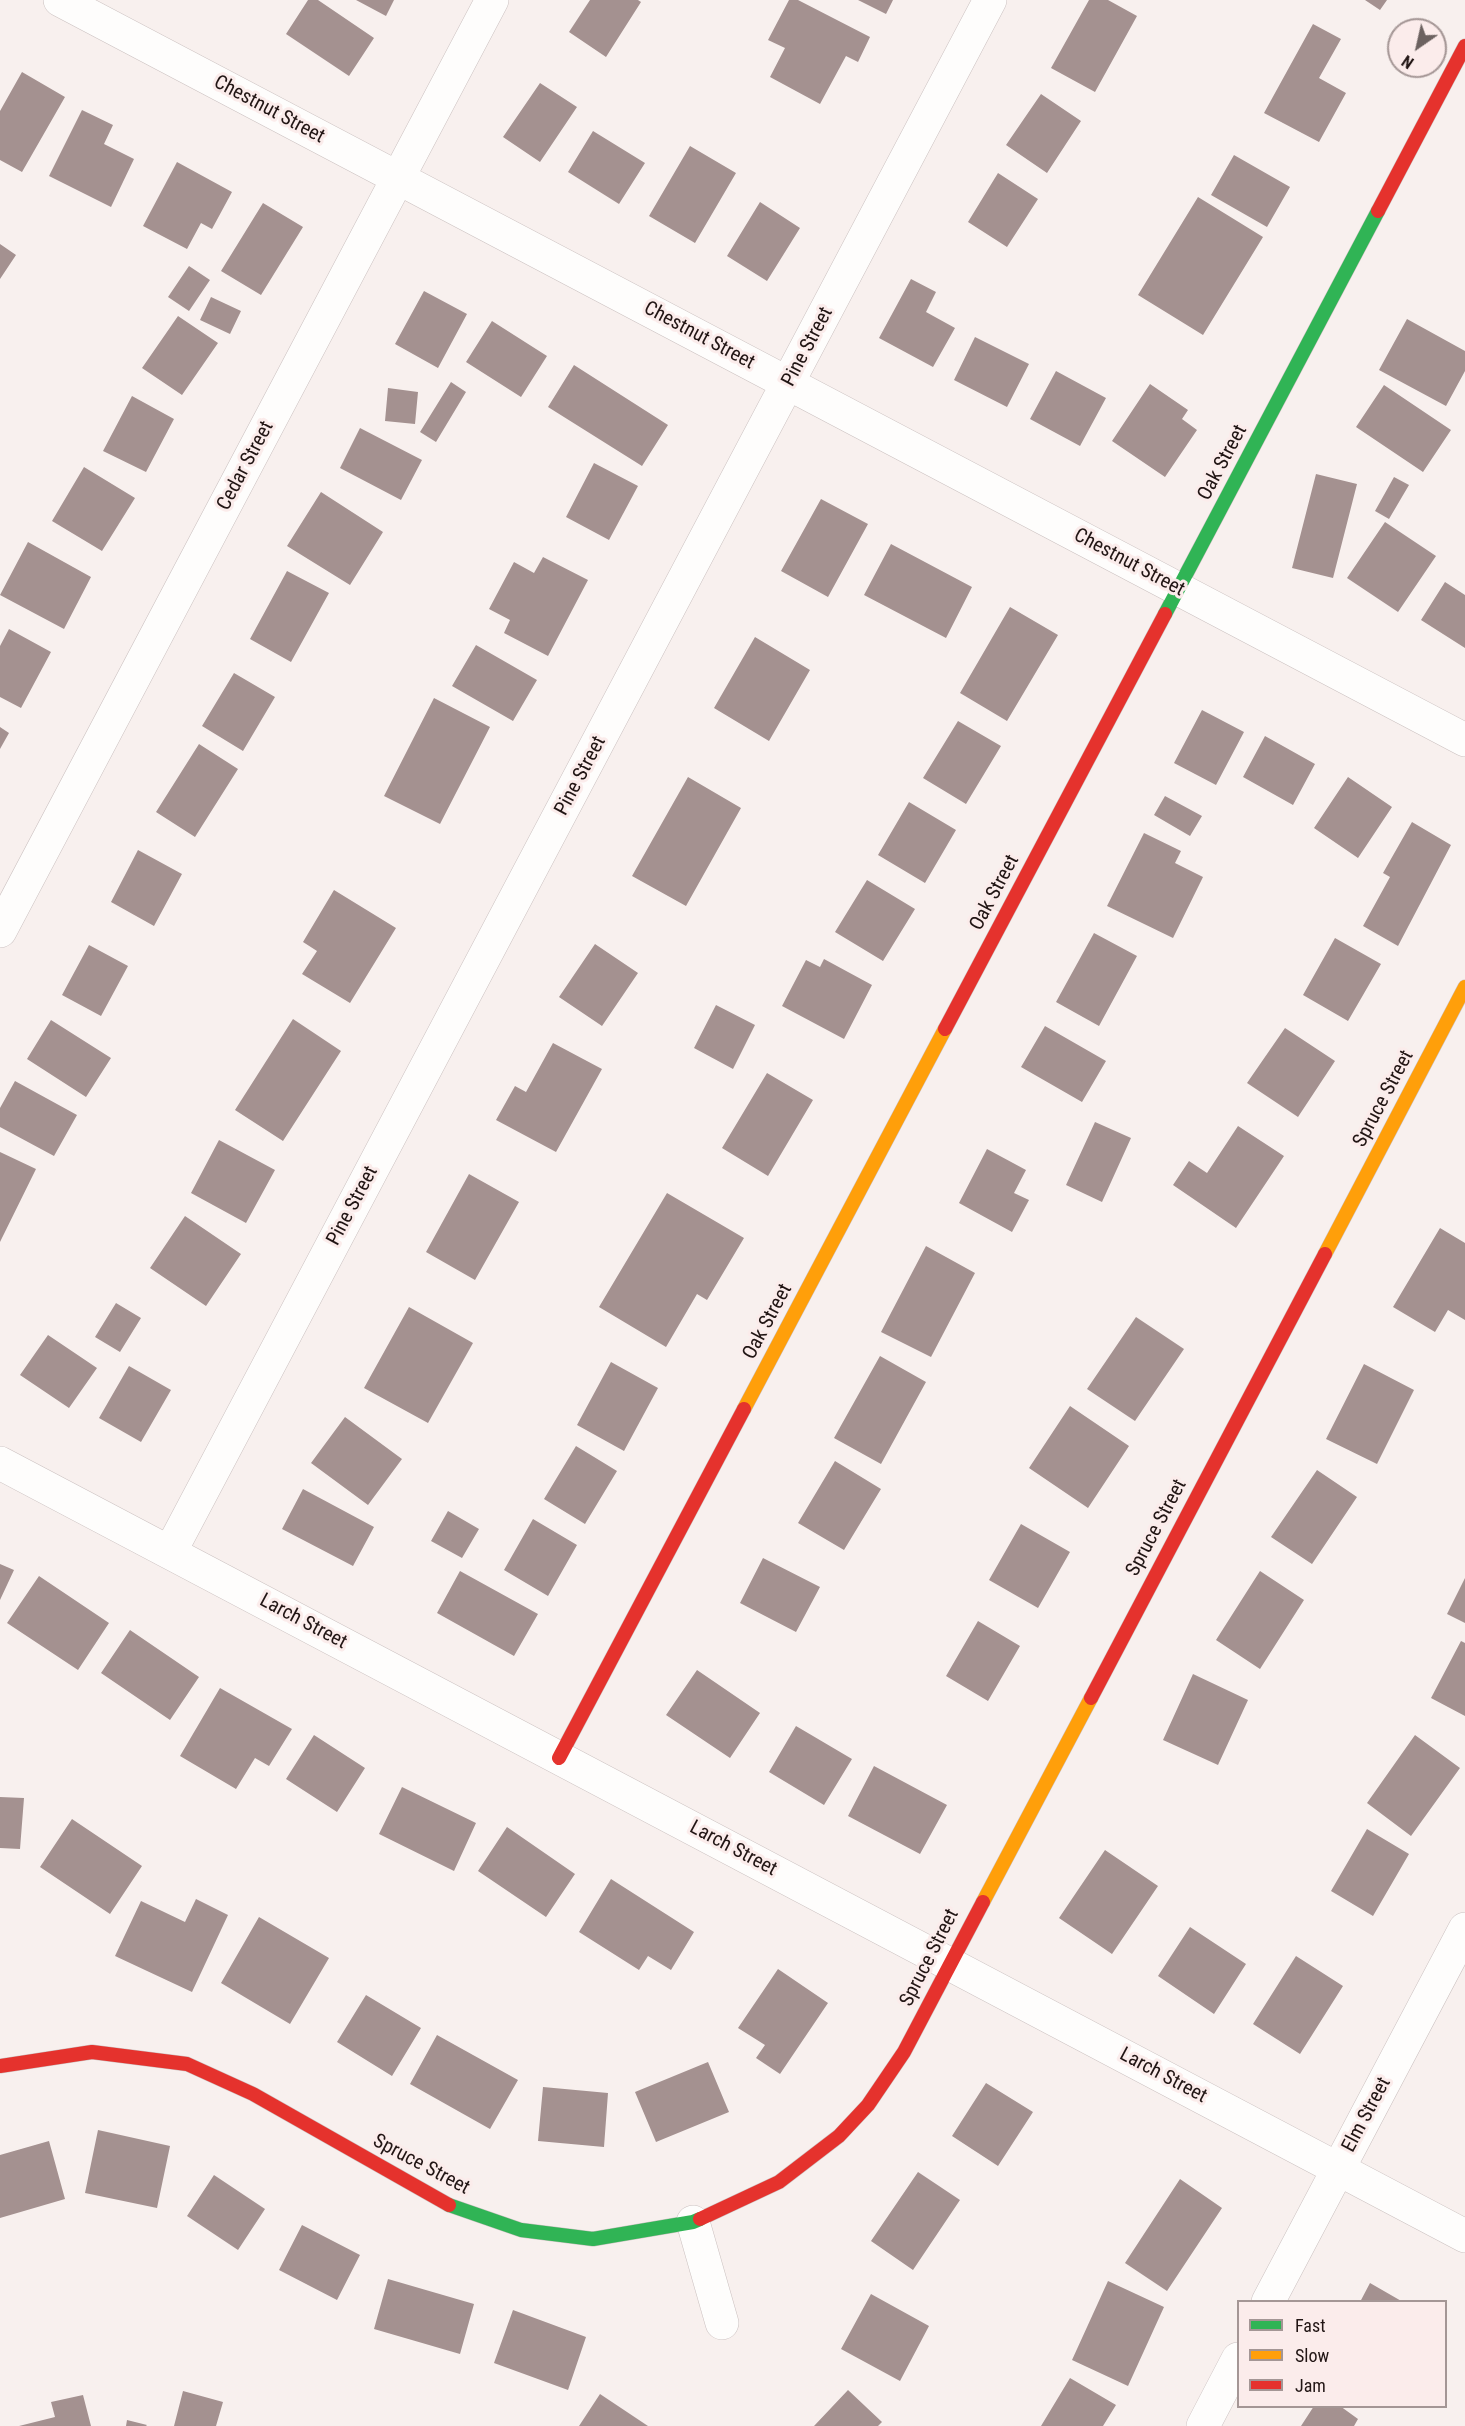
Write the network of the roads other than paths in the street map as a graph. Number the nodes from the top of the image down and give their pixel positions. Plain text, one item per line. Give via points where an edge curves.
1 (60, 0) edge
2 (492, 0) edge
3 (990, 0) edge
4 (1465, 46) edge
5 (398, 178) junction
6 (788, 383) junction
7 (1178, 590) junction
8 (1465, 741) edge
9 (0, 931) edge
10 (1465, 987) edge
11 (0, 1463) edge
12 (170, 1552) junction
13 (559, 1758) junction
14 (1465, 1929) edge
15 (949, 1964) junction
16 (0, 2065) edge
17 (1338, 2168) junction
18 (693, 2222) junction
19 (1465, 2236) edge
20 (1270, 2300) edge
21 (722, 2323) dead end
22 (1237, 2363) edge
23 (1203, 2426) edge

1 - 5 street, Chestnut Street
2 - 5 street, Cedar Street
3 - 6 street, Pine Street
4 - 7 street, Oak Street
5 - 6 street, Chestnut Street
5 - 9 street, Cedar Street
6 - 7 street, Chestnut Street
6 - 12 street, Pine Street
7 - 8 street, Chestnut Street
7 - 13 street, Oak Street
10 - 15 street, Spruce Street
11 - 12 street, Larch Street
12 - 13 street, Larch Street
13 - 15 street, Larch Street
14 - 17 street, Elm Street
15 - 17 street, Larch Street
15 - 18 street, Spruce Street via 904,2052 868,2104 838,2136 779,2182
16 - 18 street, Spruce Street via 92,2052 187,2064 253,2094 455,2208 521,2230 593,2239
17 - 19 street, Larch Street
17 - 20 street, Elm Street
18 - 21 street
22 - 23 street

